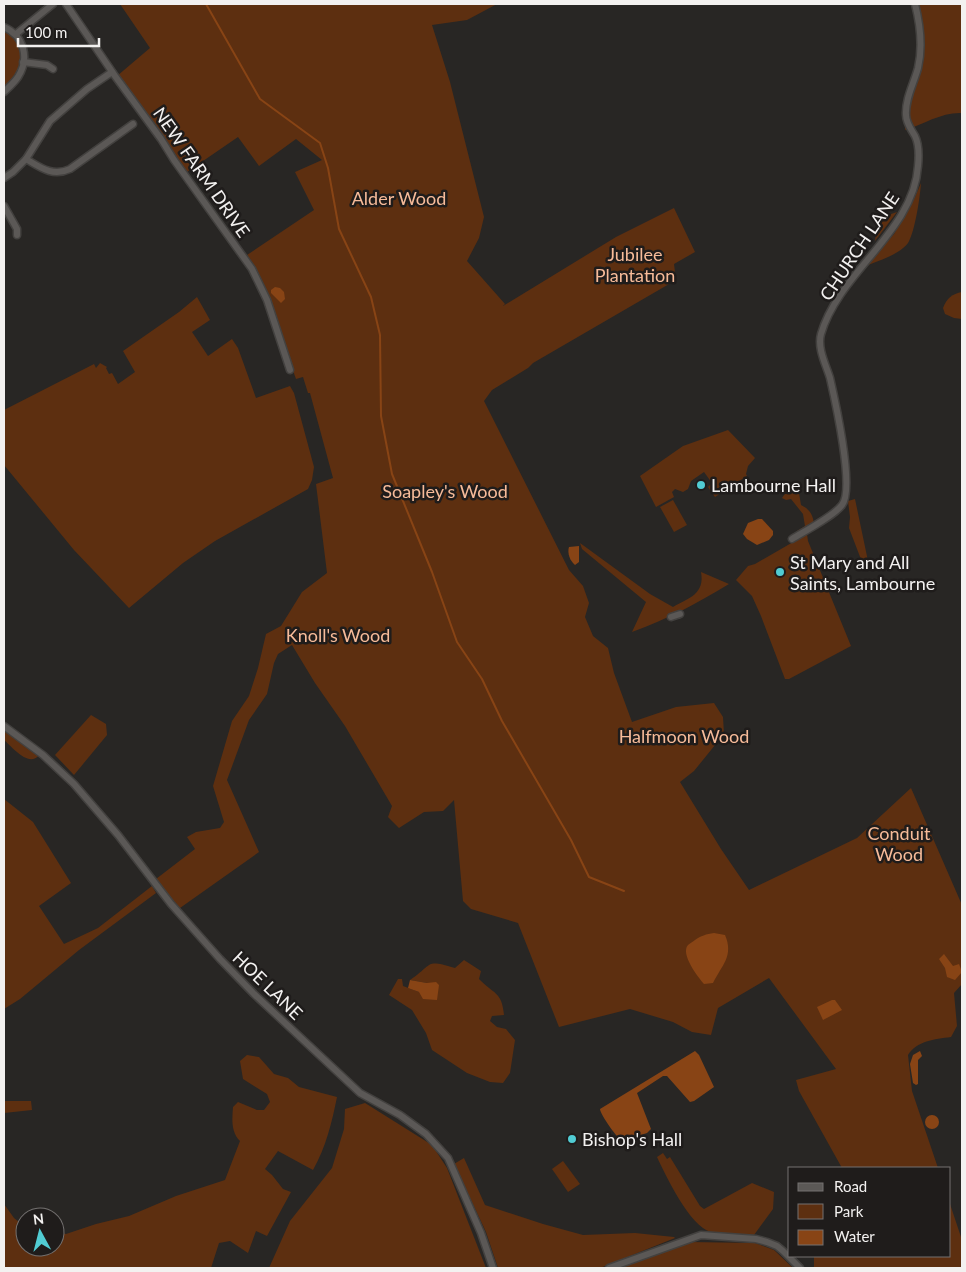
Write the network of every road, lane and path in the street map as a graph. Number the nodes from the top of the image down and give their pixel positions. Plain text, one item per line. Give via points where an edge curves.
1 (54, 4) edge
2 (66, 4) edge
3 (915, 4) edge
4 (4, 27) edge
5 (16, 34) junction
6 (24, 62) junction
7 (53, 69) dead end
8 (112, 72) junction
9 (4, 91) edge
10 (133, 124) dead end
11 (26, 159) junction
12 (4, 178) edge
13 (4, 206) edge
14 (18, 235) dead end
15 (290, 370) dead end
16 (792, 539) dead end
17 (680, 614) dead end
18 (671, 617) dead end
19 (4, 726) edge
20 (788, 1256) edge
21 (789, 1257) edge
22 (493, 1268) edge
23 (609, 1268) edge
24 (800, 1268) edge

1 - 5 street
2 - 8 street, NEW FARM DRIVE
3 - 16 street, CHURCH LANE via 920,25 918,66 906,115 918,151 916,181 890,232 844,288 821,336 820,346 835,400 846,468 846,496 841,506
4 - 5 street
5 - 6 street via 22,45
6 - 7 street
6 - 9 street via 18,78
8 - 11 street via 50,121
8 - 15 street, NEW FARM DRIVE via 252,269 267,300
10 - 11 street via 64,172 50,172
11 - 12 street
13 - 14 street
17 - 18 street
19 - 22 street, HOE LANE via 43,755 74,784 171,904 254,994 360,1093 426,1134 448,1158
20 - 23 street via 767,1242 700,1235
21 - 24 street

